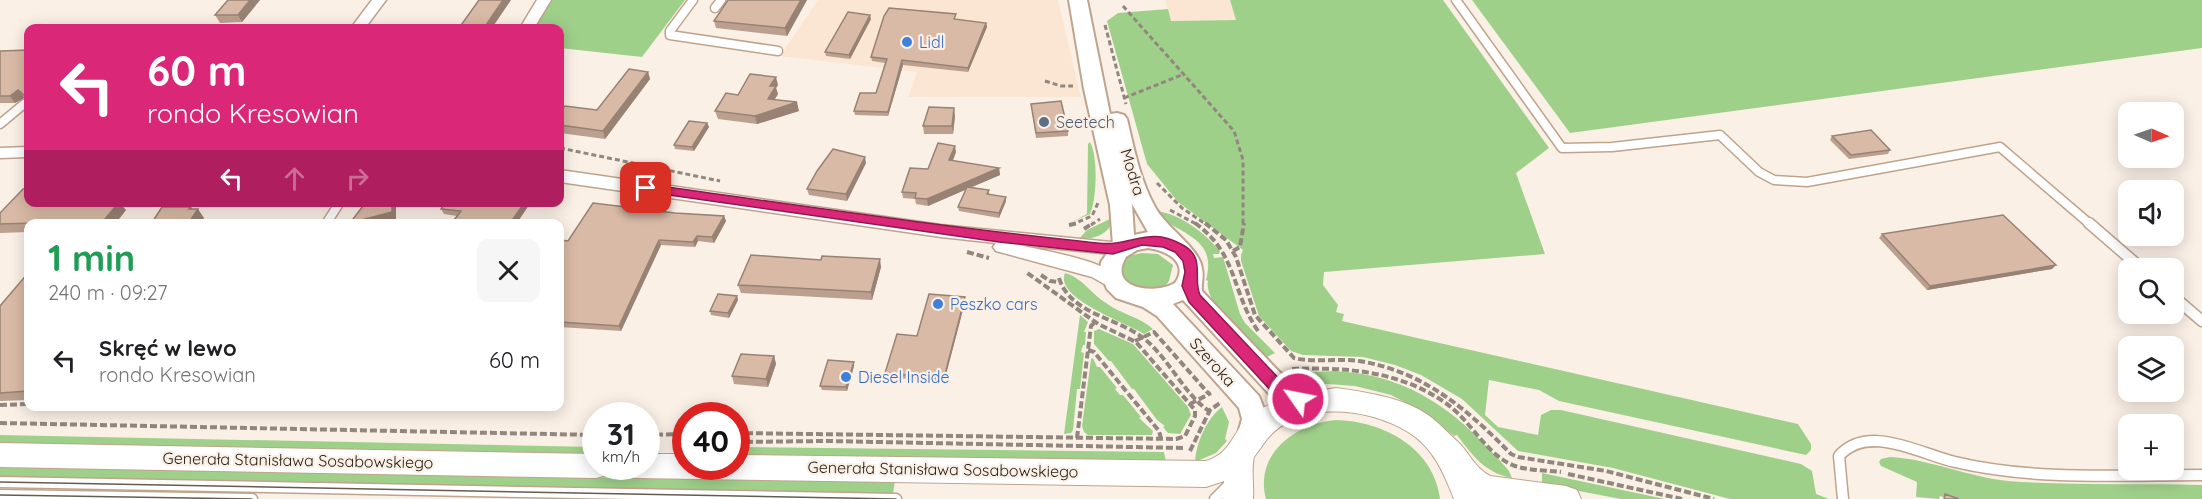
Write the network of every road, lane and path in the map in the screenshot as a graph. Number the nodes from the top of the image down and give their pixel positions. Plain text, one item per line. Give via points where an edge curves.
1 (380, 0) edge
2 (544, 0) edge
3 (693, 0) edge
4 (721, 0) edge
5 (1456, 0) edge
6 (1123, 6) dead end
7 (715, 8) dead end
8 (1088, 13) edge
9 (361, 24) edge
10 (529, 24) edge
11 (778, 51) dead end
12 (1184, 74) junction
13 (1045, 81) dead end
14 (1082, 86) dead end
15 (1124, 98) junction
16 (24, 104) edge
17 (1126, 108) dead end
18 (0, 124) edge
19 (564, 149) edge
20 (24, 152) edge
21 (0, 153) edge
22 (564, 177) edge
23 (1153, 178) dead end
24 (724, 182) dead end
25 (1098, 194) dead end
26 (1165, 209) dead end
27 (1105, 217) dead end
28 (1066, 230) dead end
29 (948, 232) junction
30 (1079, 233) dead end
31 (1175, 246) junction
32 (1124, 247) junction
33 (1233, 251) junction
34 (963, 252) dead end
35 (2129, 258) edge
36 (995, 259) dead end
37 (1022, 268) dead end
38 (1061, 272) dead end
39 (1189, 282) junction
40 (1115, 283) junction
41 (1148, 299) junction
42 (2184, 306) edge
43 (2202, 321) edge
44 (1095, 322) junction
45 (1260, 334) dead end
46 (1143, 338) junction
47 (1135, 341) junction
48 (1088, 350) junction
49 (1288, 367) dead end
50 (1321, 399) junction
51 (1197, 400) junction
52 (1221, 402) dead end
53 (24, 404) edge
54 (1190, 404) junction
55 (0, 405) edge
56 (1209, 411) junction
57 (0, 423) edge
58 (750, 433) edge
59 (582, 435) edge
60 (1077, 438) junction
61 (1161, 439) junction
62 (750, 441) edge
63 (1190, 450) junction
64 (1243, 453) junction
65 (0, 455) edge
66 (1189, 457) dead end
67 (582, 466) edge
68 (660, 466) edge
69 (2202, 475) edge
70 (0, 482) edge
71 (1465, 486) edge
72 (0, 495) edge
73 (252, 499) edge
74 (896, 499) edge
75 (1215, 499) edge
76 (1238, 499) edge
77 (1566, 499) edge
78 (1682, 499) edge
79 (1714, 499) edge
80 (1843, 499) edge

1 - 9 street
2 - 10 street
3 - 11 lane via 670,34
4 - 7 lane
5 - 35 lane via 1562,148 1612,147 1720,135 1759,172 1774,180 1807,182 2000,147
6 - 12 path
8 - 15 path
8 - 31 street, Modra via 1140,198 1157,228
8 - 32 street, Modra via 1094,89 1122,211
12 - 15 path
12 - 33 path via 1239,141 1245,162 1244,218 1240,247
13 - 14 path
15 - 17 path
16 - 18 lane
19 - 24 path
20 - 21 street
22 - 29 street
23 - 33 path via 1182,208 1217,232
25 - 28 path via 1094,215 1068,225
26 - 45 path via 1184,216 1221,244 1244,311
27 - 30 path
29 - 32 street
29 - 40 street via 1097,272
31 - 32 street via 1148,240
31 - 39 street via 1191,263
32 - 40 street via 1111,262
33 - 79 path via 1255,315 1296,359 1368,362 1425,381 1465,407 1516,456 1606,471
34 - 36 path
37 - 44 path
38 - 46 path via 1059,281 1066,292 1101,318
39 - 41 street via 1172,296
39 - 50 street, Szeroka via 1194,298 1280,389 1298,399
40 - 41 street via 1131,296
41 - 64 street, Szeroka via 1165,310 1250,403 1255,419
42 - 43 lane
44 - 47 path
44 - 48 path
46 - 47 path
46 - 51 path
46 - 51 path via 1154,332 1210,393
47 - 54 path
48 - 60 path
48 - 61 path via 1094,352 1158,429
49 - 78 path via 1345,368 1390,376 1447,405 1511,464
50 - 64 main road, Generała Stanisława Sosabowskiego via 1276,414
50 - 71 main road, Generała Stanisława Sosabowskiego via 1361,401 1400,413 1434,436
51 - 54 path
51 - 56 path
52 - 56 path
53 - 55 path
54 - 61 path via 1196,414 1185,436
56 - 63 path
57 - 59 path
58 - 60 path
60 - 61 path
62 - 63 path
63 - 66 path
64 - 68 main road, Generała Stanisława Sosabowskiego via 1228,467 1206,474
64 - 75 lane via 1230,485
64 - 76 main road
65 - 67 main road, Generała Stanisława Sosabowskiego
69 - 80 lane via 2001,471 1866,440 1847,446 1839,456
70 - 74 lane
71 - 77 main road, Generała Stanisława Sosabowskiego via 1470,478 1481,486
72 - 73 lane

